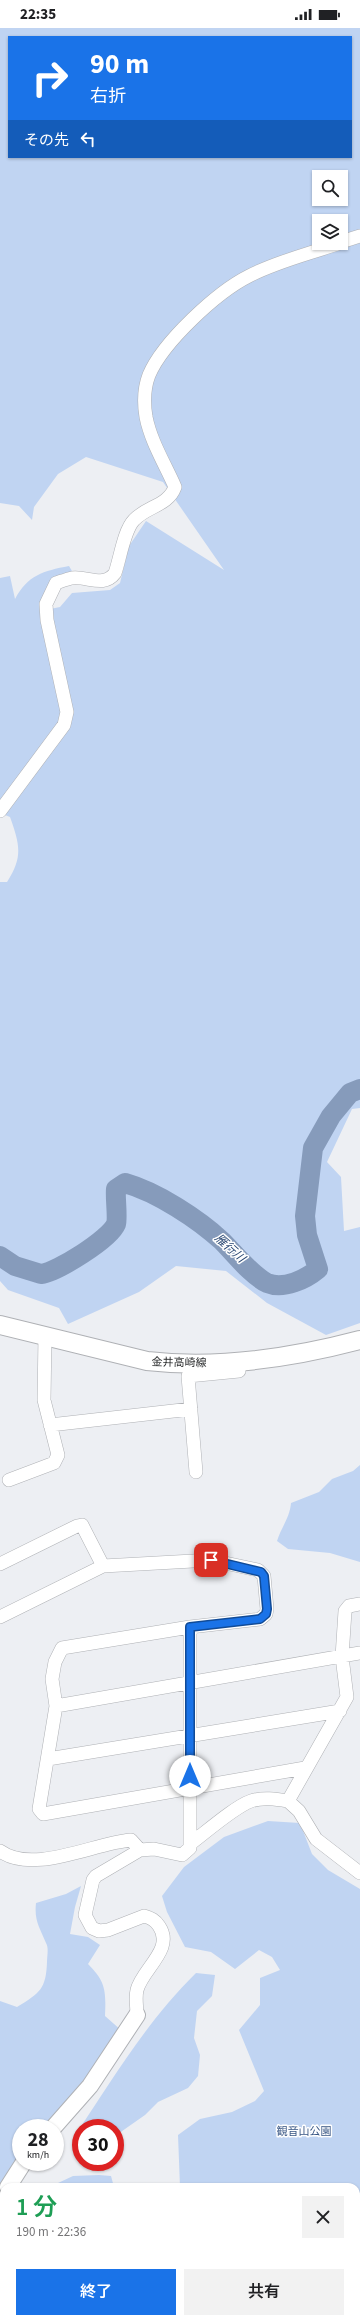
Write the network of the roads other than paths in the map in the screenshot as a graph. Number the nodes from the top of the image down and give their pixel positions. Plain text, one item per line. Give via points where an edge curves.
1 (360, 236) edge
2 (348, 240) edge
3 (317, 250) edge
4 (0, 810) edge
5 (0, 1325) edge
6 (45, 1336) junction
7 (360, 1340) edge
8 (239, 1361) junction
9 (191, 1410) junction
10 (50, 1425) junction
11 (196, 1472) dead end
12 (9, 1480) dead end
13 (0, 1564) edge
14 (103, 1566) junction
15 (360, 1604) edge
16 (0, 1617) edge
17 (190, 1627) junction
18 (360, 1653) edge
19 (342, 1657) junction
20 (190, 1683) junction
21 (56, 1706) junction
22 (340, 1711) junction
23 (190, 1737) junction
24 (48, 1759) junction
25 (306, 1768) junction
26 (190, 1790) junction
27 (288, 1801) junction
28 (190, 1844) junction
29 (140, 1850) junction
30 (0, 1851) edge
31 (360, 1873) edge
32 (137, 2015) joint
33 (61, 2119) edge
34 (18, 2171) edge
35 (11, 2183) edge

1 - 2 street
3 - 4 street via 247,276 202,310 179,332 149,375 145,394 151,436 175,487 171,497 134,520 128,530 112,578 105,581 73,578 56,582 46,604 47,620 68,712 64,725
5 - 6 main road, 金井高崎線
6 - 8 main road, 金井高崎線 via 147,1361 189,1364
6 - 10 street via 44,1400
7 - 8 main road, 金井高崎線 via 284,1357
8 - 9 street via 239,1371 188,1376
9 - 10 street
9 - 11 street
10 - 12 street via 58,1459 54,1463
13 - 14 street via 82,1525
14 - 16 street
14 - 17 street via 211,1560 258,1570 264,1576 267,1609 264,1617
15 - 19 street via 349,1606 345,1611
17 - 20 street
17 - 21 street via 62,1648 55,1662 52,1679
18 - 19 street
19 - 20 street
19 - 22 street via 348,1692
20 - 21 street
20 - 23 street
21 - 24 street
22 - 23 street
22 - 25 street
23 - 24 street
23 - 26 street
24 - 26 street via 39,1809 43,1814
25 - 26 street
25 - 27 street
26 - 28 street
27 - 28 street via 268,1799 251,1802 219,1821
27 - 31 street via 299,1811 316,1839
28 - 29 street via 188,1851 182,1855 154,1848
29 - 30 street via 131,1840 116,1841 62,1858 10,1858
29 - 32 street via 96,1876 85,1915 92,1928 99,1931 144,1916 150,1917 163,1933 161,1950 137,1990
32 - 33 street via 90,2086
34 - 35 street

